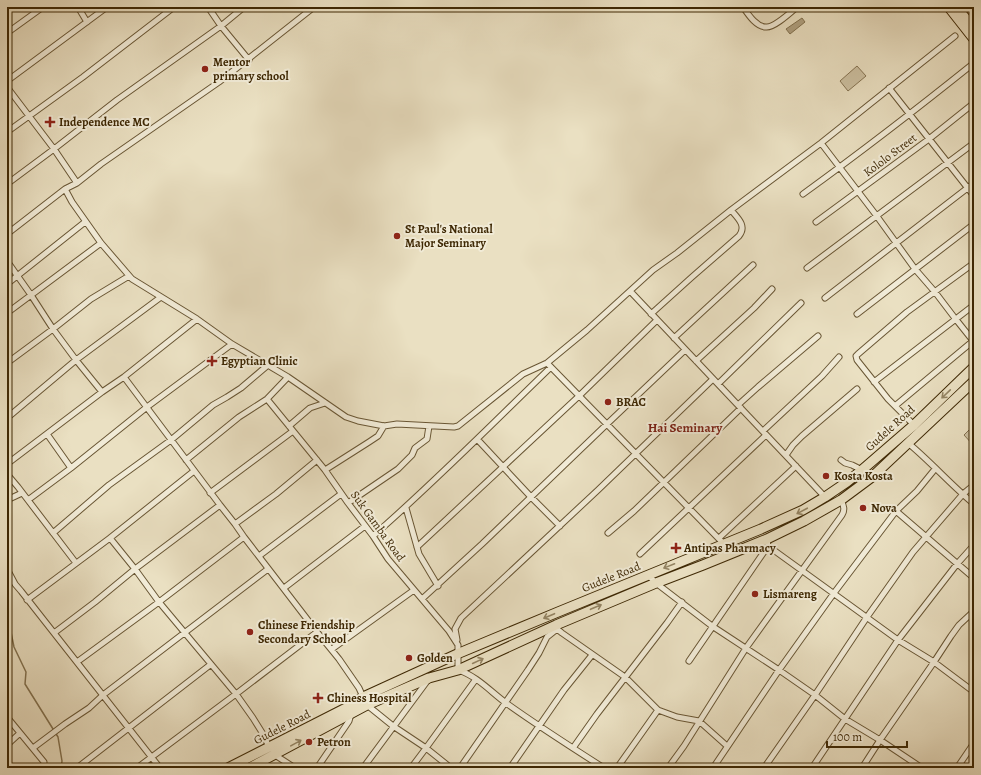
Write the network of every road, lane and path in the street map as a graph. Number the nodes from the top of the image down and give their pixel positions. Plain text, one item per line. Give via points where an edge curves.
1 (43, 7) edge
2 (78, 7) edge
3 (107, 7) edge
4 (174, 7) edge
5 (208, 7) edge
6 (244, 7) edge
7 (743, 7) edge
8 (797, 7) edge
9 (948, 7) edge
10 (957, 7) edge
11 (311, 8) edge
12 (87, 22) junction
13 (973, 24) edge
14 (221, 26) junction
15 (7, 34) edge
16 (955, 36) dead end
17 (974, 40) edge
18 (249, 60) junction
19 (974, 63) edge
20 (7, 82) edge
21 (7, 87) edge
22 (889, 88) junction
23 (974, 103) edge
24 (910, 114) junction
25 (29, 117) junction
26 (7, 132) edge
27 (929, 138) junction
28 (821, 143) junction
29 (974, 143) edge
30 (54, 149) junction
31 (948, 162) junction
32 (840, 167) junction
33 (76, 183) junction
34 (974, 183) edge
35 (7, 184) edge
36 (968, 188) junction
37 (65, 190) junction
38 (858, 191) junction
39 (803, 194) dead end
40 (974, 196) edge
41 (731, 210) junction
42 (876, 215) junction
43 (85, 222) junction
44 (816, 222) dead end
45 (974, 224) edge
46 (7, 234) edge
47 (101, 243) junction
48 (897, 243) junction
49 (7, 261) edge
50 (974, 263) edge
51 (753, 265) dead end
52 (807, 268) dead end
53 (916, 269) junction
54 (17, 276) junction
55 (129, 276) junction
56 (7, 284) edge
57 (772, 289) dead end
58 (630, 291) junction
59 (935, 292) junction
60 (31, 295) junction
61 (161, 297) junction
62 (825, 298) dead end
63 (801, 303) dead end
64 (974, 304) edge
65 (7, 313) edge
66 (652, 314) junction
67 (857, 314) dead end
68 (197, 319) junction
69 (955, 319) junction
70 (657, 320) junction
71 (53, 329) junction
72 (818, 336) dead end
73 (674, 338) junction
74 (974, 342) edge
75 (232, 344) junction
76 (685, 350) junction
77 (839, 357) dead end
78 (76, 360) junction
79 (696, 361) junction
80 (7, 363) edge
81 (268, 365) junction
82 (549, 365) junction
83 (974, 367) edge
84 (124, 377) junction
85 (288, 377) junction
86 (713, 379) junction
87 (974, 381) edge
88 (874, 382) junction
89 (718, 384) junction
90 (857, 389) dead end
91 (102, 392) junction
92 (579, 396) junction
93 (267, 399) junction
94 (325, 403) junction
95 (739, 406) junction
96 (895, 406) junction
97 (147, 408) junction
98 (7, 418) edge
99 (606, 424) junction
100 (914, 425) junction
101 (289, 426) junction
102 (384, 426) junction
103 (429, 426) junction
104 (293, 431) junction
105 (764, 433) junction
106 (47, 434) junction
107 (171, 440) junction
108 (477, 440) junction
109 (894, 442) junction
110 (908, 443) junction
111 (900, 450) junction
112 (636, 454) junction
113 (786, 455) junction
114 (186, 460) junction
115 (317, 460) junction
116 (841, 460) dead end
117 (7, 464) edge
118 (796, 466) junction
119 (503, 467) junction
120 (71, 468) junction
121 (935, 469) junction
122 (325, 470) junction
123 (862, 470) junction
124 (194, 471) junction
125 (7, 474) edge
126 (664, 482) junction
127 (974, 485) edge
128 (22, 493) junction
129 (210, 493) junction
130 (341, 494) junction
131 (963, 494) junction
132 (531, 497) junction
133 (825, 497) junction
134 (7, 500) edge
135 (28, 500) junction
136 (841, 500) junction
137 (348, 503) junction
138 (974, 504) edge
139 (220, 505) junction
140 (406, 508) junction
141 (689, 508) junction
142 (896, 511) junction
143 (235, 524) junction
144 (365, 526) junction
145 (560, 526) junction
146 (53, 533) junction
147 (608, 533) dead end
148 (373, 536) junction
149 (926, 536) junction
150 (244, 537) junction
151 (110, 538) junction
152 (722, 541) junction
153 (768, 542) junction
154 (974, 545) edge
155 (417, 547) junction
156 (640, 554) dead end
157 (259, 556) junction
158 (76, 563) junction
159 (957, 564) junction
160 (7, 569) edge
161 (135, 569) junction
162 (268, 569) junction
163 (802, 571) junction
164 (648, 575) junction
165 (974, 578) edge
166 (656, 582) junction
167 (438, 586) junction
168 (284, 588) junction
169 (414, 590) junction
170 (834, 593) junction
171 (422, 599) junction
172 (28, 600) junction
173 (160, 602) junction
174 (682, 602) junction
175 (974, 611) edge
176 (866, 617) junction
177 (712, 626) junction
178 (556, 627) junction
179 (317, 632) junction
180 (54, 633) junction
181 (185, 633) junction
182 (898, 640) junction
183 (746, 648) junction
184 (332, 649) junction
185 (458, 650) junction
186 (592, 655) junction
187 (689, 660) dead end
188 (77, 662) junction
189 (934, 662) junction
190 (210, 665) junction
191 (458, 670) junction
192 (779, 670) junction
193 (625, 677) junction
194 (429, 678) junction
195 (476, 679) junction
196 (974, 692) edge
197 (236, 694) junction
198 (103, 695) junction
199 (815, 695) junction
200 (365, 701) junction
201 (506, 703) junction
202 (658, 710) junction
203 (351, 713) junction
204 (7, 717) edge
205 (845, 719) junction
206 (699, 721) junction
207 (539, 725) junction
208 (393, 726) junction
209 (129, 728) junction
210 (20, 733) junction
211 (880, 740) junction
212 (974, 743) edge
213 (7, 745) edge
214 (727, 746) junction
215 (269, 747) junction
216 (33, 748) junction
217 (426, 748) junction
218 (572, 748) junction
219 (275, 755) junction
220 (152, 758) junction
221 (45, 767) edge
222 (76, 768) edge
223 (137, 768) edge
224 (160, 768) edge
225 (228, 768) edge
226 (249, 768) edge
227 (295, 768) edge
228 (317, 768) edge
229 (363, 768) edge
230 (410, 768) edge
231 (451, 768) edge
232 (460, 768) edge
233 (510, 768) edge
234 (604, 768) edge
235 (616, 768) edge
236 (668, 768) edge
237 (713, 768) edge
238 (764, 768) edge
239 (812, 768) edge
240 (862, 768) edge
241 (922, 768) edge
242 (957, 768) edge

1 - 15 street
2 - 12 street
3 - 12 street
4 - 25 street
5 - 14 street
6 - 14 street
7 - 8 street via 755,22 765,28 775,24
9 - 17 main road
10 - 13 main road
11 - 18 street
12 - 20 street
14 - 18 street
14 - 30 street
16 - 22 street
18 - 33 street
19 - 24 street
21 - 25 street
22 - 24 street
22 - 28 street
23 - 27 street, Kololo Street
24 - 27 street
24 - 32 street
25 - 26 street
25 - 30 street
27 - 31 street
27 - 38 street, Kololo Street
28 - 32 street
28 - 41 street
29 - 31 street
30 - 33 street
30 - 35 street
31 - 36 street
31 - 42 street
32 - 38 street
32 - 39 street
33 - 37 street
34 - 36 street
36 - 40 street
36 - 48 street
37 - 43 street
37 - 46 street
38 - 42 street
38 - 44 street, Kololo Street
41 - 58 street
41 - 66 street via 742,226 739,236
42 - 48 street
42 - 52 street
43 - 47 street
43 - 54 street
45 - 53 street
47 - 55 street
47 - 60 street
48 - 53 street
48 - 62 street
49 - 54 street
50 - 59 street
51 - 73 street
53 - 59 street
53 - 67 street
54 - 56 street
54 - 60 street
55 - 61 street
55 - 71 street via 91,299
57 - 79 street
58 - 66 street
58 - 82 street
59 - 69 street
59 - 88 street via 907,312 857,355 857,360
60 - 65 street
60 - 71 street
61 - 68 street
61 - 78 street
63 - 89 street
64 - 69 street
66 - 70 street
68 - 75 street
68 - 84 street
69 - 74 street
69 - 88 street
70 - 73 street
70 - 92 street
71 - 78 street
71 - 80 street
72 - 95 street
73 - 76 street
74 - 96 street
75 - 81 street
75 - 97 street
76 - 79 street
76 - 99 street
77 - 105 street
78 - 91 street
78 - 98 street
79 - 86 street
81 - 85 street
81 - 107 street
82 - 92 street
82 - 103 street via 523,374 456,427
82 - 108 street
83 -> 100 highway, Gudele Road
84 - 91 street
84 - 97 street
85 - 93 street
85 - 94 street
86 - 89 street
86 - 112 street
87 - 110 highway, Gudele Road
88 - 96 street
89 - 95 street
90 - 113 street via 802,436
91 - 106 street
92 - 99 street
92 - 119 street
93 - 101 street, Suk Gamba Road
93 - 114 street via 239,417
94 - 101 street via 310,408
94 - 102 street via 351,419
95 - 105 street
95 - 126 street
96 - 100 street
97 - 107 street
97 - 120 street
99 - 112 street
99 - 132 street
100 - 109 highway, Gudele Road
101 - 104 street, Suk Gamba Road
102 - 103 street
102 - 122 street via 374,439
103 - 137 street via 427,439 415,448 412,455 398,469
104 - 115 street, Suk Gamba Road
104 - 129 street
105 - 113 street
105 - 141 street
106 - 117 street
106 - 120 street
107 - 114 street
107 - 146 street via 109,485
108 - 119 street
108 - 140 street
109 - 111 highway
109 - 123 highway, Gudele Road
110 - 111 highway, Gudele Road
110 - 121 street
111 - 136 highway, Gudele Road via 872,477
112 - 126 street
112 - 145 street
113 - 118 street
114 - 124 street
115 - 122 street, Suk Gamba Road
115 - 143 street
116 - 123 street
118 - 133 street
118 - 152 street
119 - 132 street
119 - 155 street
120 - 135 street
121 - 131 street
121 - 142 street
122 - 130 street, Suk Gamba Road
123 - 133 highway, Gudele Road
124 - 129 street
124 - 151 street
125 - 128 street
126 - 141 street
126 - 147 street
127 - 131 street
128 - 134 street
128 - 135 street
129 - 139 street
130 - 137 street, Suk Gamba Road
130 - 157 street
131 - 138 street
131 - 149 street
132 - 145 street
132 - 167 street
133 -> 152 highway, Gudele Road via 781,521
135 - 146 street
136 - 153 highway, Gudele Road
136 - 163 street via 844,512
137 - 144 street, Suk Gamba Road
139 - 143 street
139 - 161 street
140 - 148 street
140 - 155 street
141 - 152 street
141 - 156 street
142 - 149 street
142 - 170 street
143 - 150 street
144 - 148 street, Suk Gamba Road
144 - 168 street
145 - 185 street via 461,618 455,629
146 - 158 street
148 - 169 street, Suk Gamba Road
149 - 159 street
149 - 176 street
150 - 157 street
150 - 173 street
151 - 158 street
151 - 161 street
152 -> 164 highway, Gudele Road
153 - 163 street
153 - 166 highway, Gudele Road
153 - 177 street
154 - 159 street
155 - 167 street
157 - 162 street
158 - 172 street
159 - 165 street
159 - 182 street
160 - 172 street
161 - 173 street
161 - 180 street
162 - 168 street
162 - 181 street
163 - 170 street
163 - 183 street
164 - 166 street
164 -> 185 highway, Gudele Road
166 - 174 street
178 -> 166 highway, Gudele Road
167 - 171 street
168 - 179 street
169 - 171 street, Suk Gamba Road
169 - 184 street
170 - 176 street
170 - 192 street
171 - 185 street, Suk Gamba Road via 449,630
172 - 180 street
173 - 181 street
173 - 188 street
174 - 177 street
174 - 193 street
175 - 189 street via 959,625
176 - 182 street
176 - 199 street
177 - 183 street
177 - 187 street
178 - 186 street
191 -> 178 highway, Gudele Road
178 - 201 street via 547,637
179 - 184 street
179 - 197 street
180 - 188 street
181 - 190 street
181 - 198 street
182 - 189 street
182 - 205 street
183 - 192 street
183 - 206 street
184 - 200 street via 360,688
185 - 191 street
185 - 200 highway, Gudele Road
186 - 193 street
186 - 207 street
188 - 198 street
189 - 196 street
189 - 211 street
190 - 197 street
190 - 209 street
191 - 194 highway, Gudele Road
191 - 195 street
192 - 199 street
192 - 214 street
193 - 202 street
193 - 218 street
194 - 200 highway, Gudele Road
194 - 208 street
195 - 201 street
195 - 217 street
197 - 215 street
197 - 220 street
198 - 209 street
198 - 216 street
199 - 205 street
199 - 238 street
200 - 203 highway, Gudele Road
200 - 208 street
200 - 215 highway, Gudele Road
201 - 207 street
201 - 232 street
202 - 206 street
202 - 235 street
219 -> 203 highway, Gudele Road
203 - 228 street via 349,721
204 - 210 street
205 - 211 street
205 - 239 street
206 - 214 street
206 - 236 street
207 - 218 street
207 - 233 street
208 - 217 street
208 - 229 street
209 - 220 street
209 - 222 street
210 - 213 street
210 - 216 street
211 - 240 street
211 - 241 street
212 - 242 street
214 - 237 street
215 - 225 highway, Gudele Road
216 - 221 street
217 - 230 street
217 - 231 street
218 - 234 street
219 - 226 highway, Gudele Road
219 - 227 street
220 - 223 street
220 - 224 street

